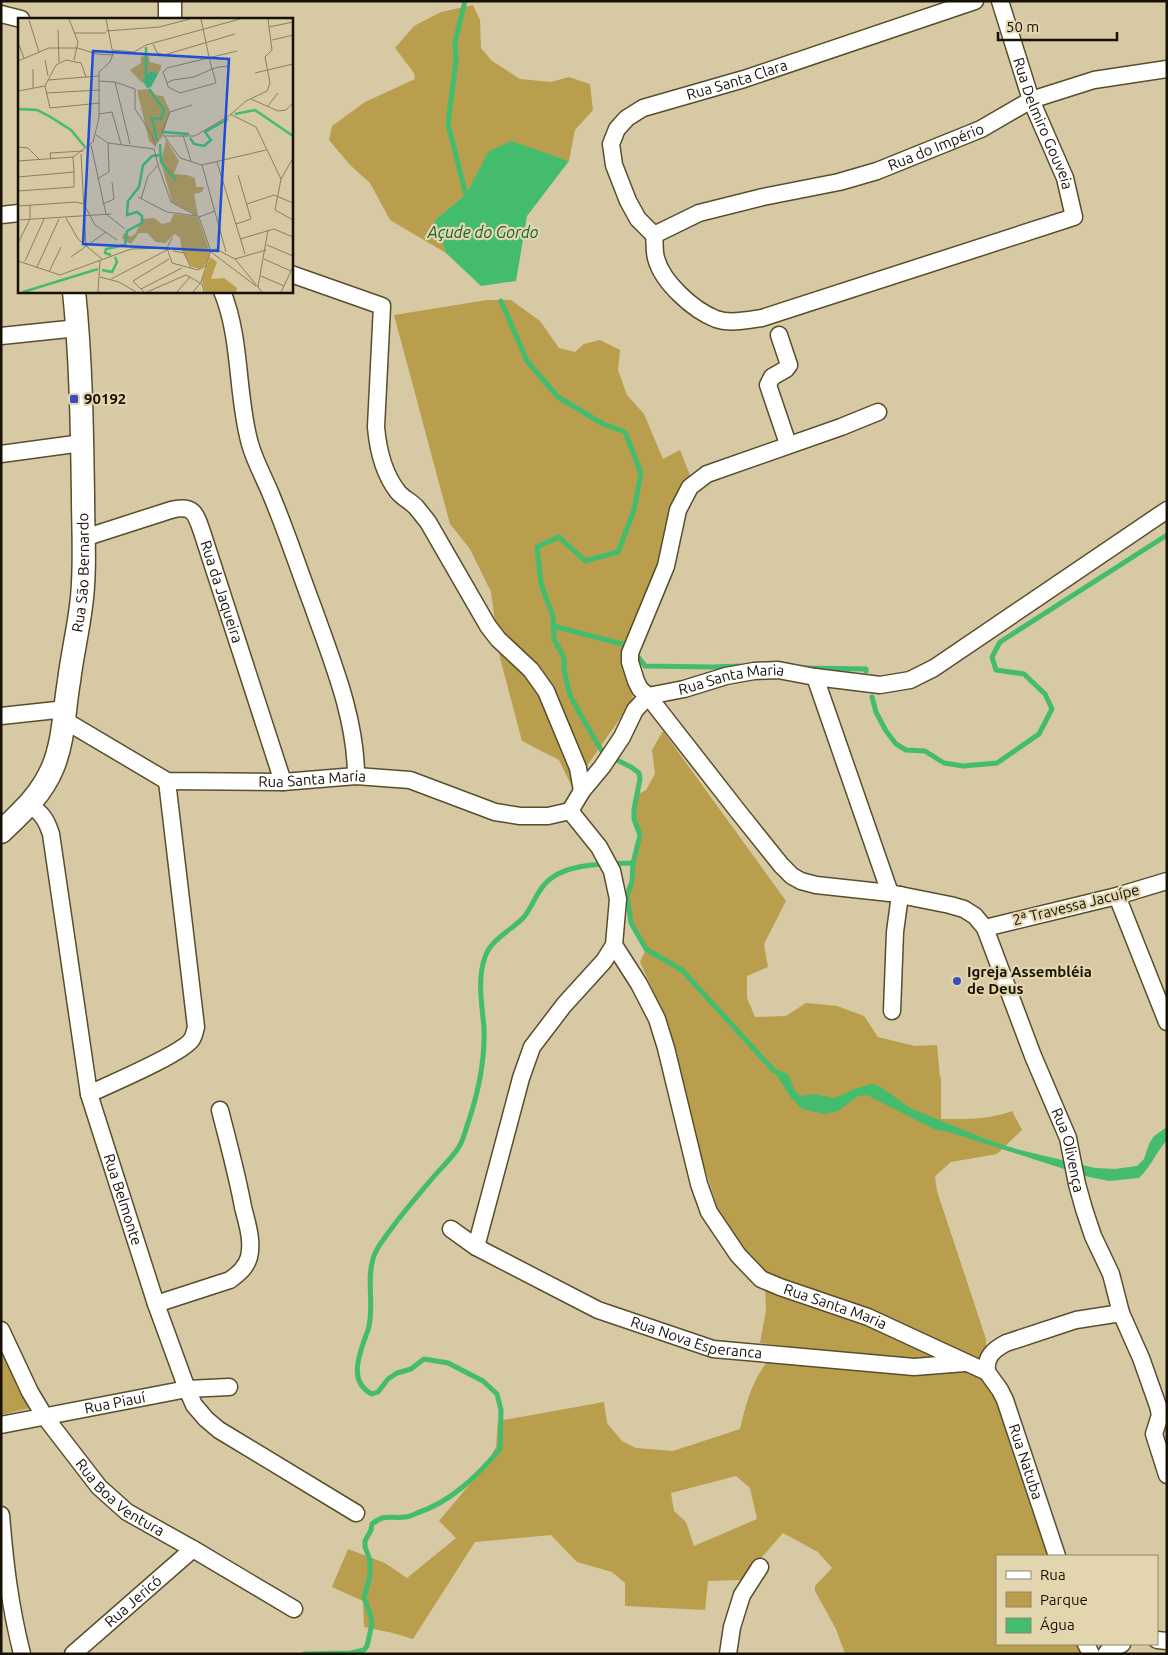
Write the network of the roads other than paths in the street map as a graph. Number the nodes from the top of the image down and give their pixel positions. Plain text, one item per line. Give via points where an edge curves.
1 (170, 1) edge
2 (975, 1) edge
3 (1000, 1) edge
4 (1, 14) edge
5 (18, 18) edge
6 (170, 18) edge
7 (1167, 69) edge
8 (1031, 100) junction
9 (18, 213) edge
10 (1, 215) edge
11 (654, 234) junction
12 (292, 274) edge
13 (74, 292) edge
14 (222, 292) edge
15 (78, 328) junction
16 (779, 335) dead end
17 (1, 336) edge
18 (878, 412) dead end
19 (82, 444) junction
20 (788, 444) junction
21 (1, 454) edge
22 (1167, 510) edge
23 (84, 538) junction
24 (815, 677) junction
25 (648, 696) junction
26 (65, 714) junction
27 (1, 716) edge
28 (356, 776) junction
29 (167, 781) junction
30 (283, 782) junction
31 (582, 791) junction
32 (29, 805) junction
33 (570, 811) junction
34 (1, 832) edge
35 (1167, 881) edge
36 (895, 894) junction
37 (1117, 896) junction
38 (985, 928) junction
39 (614, 945) junction
40 (892, 1011) dead end
41 (1167, 1022) edge
42 (90, 1094) junction
43 (220, 1110) dead end
44 (452, 1229) dead end
45 (476, 1247) junction
46 (156, 1304) junction
47 (1121, 1313) junction
48 (1, 1330) edge
49 (965, 1363) junction
50 (987, 1372) junction
51 (229, 1387) dead end
52 (187, 1389) junction
53 (45, 1416) junction
54 (1, 1425) edge
55 (1167, 1474) edge
56 (356, 1513) dead end
57 (1, 1515) edge
58 (194, 1549) junction
59 (1057, 1555) edge
60 (760, 1567) dead end
61 (294, 1609) dead end
62 (1120, 1645) edge
63 (22, 1654) edge
64 (73, 1654) edge
65 (728, 1654) edge
66 (1106, 1654) edge

1 - 6 street
2 - 11 street, Rua Santa Clara via 744,79 643,108 628,118 616,129 611,144 614,165 638,219
3 - 8 street, Rua Delmiro Gouveia
4 - 5 street
7 - 8 street, Rua do Império via 1094,80
8 - 11 street, Rua do Império via 981,129 877,171 699,213
8 - 11 street, Rua Delmiro Gouveia via 1065,178 1074,217 762,318 732,321 717,319 684,298 662,273 655,257
9 - 10 street
12 - 31 street via 382,306 376,426 386,472 400,494 428,522 488,626 531,670 546,691 578,768
13 - 15 street, Rua São Bernardo
14 - 28 street via 234,334 244,419 251,447 272,495 335,668 348,717
15 - 17 street
15 - 19 street, Rua São Bernardo
16 - 20 street via 790,365 772,377 768,385
18 - 20 street, Rua Olivença
19 - 21 street
19 - 23 street, Rua São Bernardo
20 - 25 street, Rua Olivença via 707,474 690,487 683,499 666,566 630,653 636,681
22 - 24 street, Rua Santa Maria via 934,668 910,680 880,685
23 - 26 street, Rua São Bernardo via 82,605
23 - 30 street, Rua da Jaqueira via 182,507 190,509 196,516
24 - 25 street, Rua Santa Maria via 778,670 754,670
24 - 36 street
25 - 31 street via 635,710 616,747
25 - 36 street, Rua Olivença via 792,876 816,885
26 - 27 street
26 - 29 street
26 - 32 street, Rua São Bernardo via 53,766
28 - 30 street, Rua Santa Maria
28 - 33 street, Rua Santa Maria via 410,780 495,812 548,816
29 - 30 street, Rua Santa Maria
29 - 42 street via 196,1028 192,1040 175,1052
31 - 33 street
32 - 34 street, Rua São Bernardo
32 - 42 street, Rua Belmonte via 46,819 51,834
33 - 39 street via 612,871 618,899
35 - 37 street, 2ª Travessa Jacuípe
36 - 38 street, Rua Olivença via 964,909
36 - 40 street
37 - 38 street, 2ª Travessa Jacuípe
37 - 41 street
38 - 47 street, Rua Olivença via 1068,1138 1076,1180
39 - 45 street via 532,1047
39 - 49 street, Rua Santa Maria via 657,1019 709,1212 738,1255 761,1279 868,1317
42 - 46 street, Rua Belmonte
43 - 46 street via 248,1231 250,1249 246,1265 230,1280
44 - 45 street, Rua Nova Esperanca
45 - 49 street, Rua Nova Esperanca via 598,1310 713,1349 914,1367
46 - 52 street, Rua Belmonte
47 - 50 street via 1076,1320 1006,1343 990,1354
47 - 55 street, Rua Olivença via 1158,1406 1160,1415 1154,1434
48 - 53 street, Rua Boa Ventura
49 - 50 street, Rua Santa Maria
50 - 59 street, Rua Natuba via 1005,1400
51 - 52 street, Rua Piauí
52 - 53 street, Rua Piauí
52 - 56 street, Rua Belmonte via 194,1405 219,1430
53 - 54 street, Rua Piauí
53 - 58 street, Rua Boa Ventura via 99,1487 127,1512
57 - 63 street via 9,1599
58 - 61 street, Rua Boa Ventura
58 - 64 street, Rua Jericó
60 - 65 street via 742,1595 732,1626
62 - 66 street

